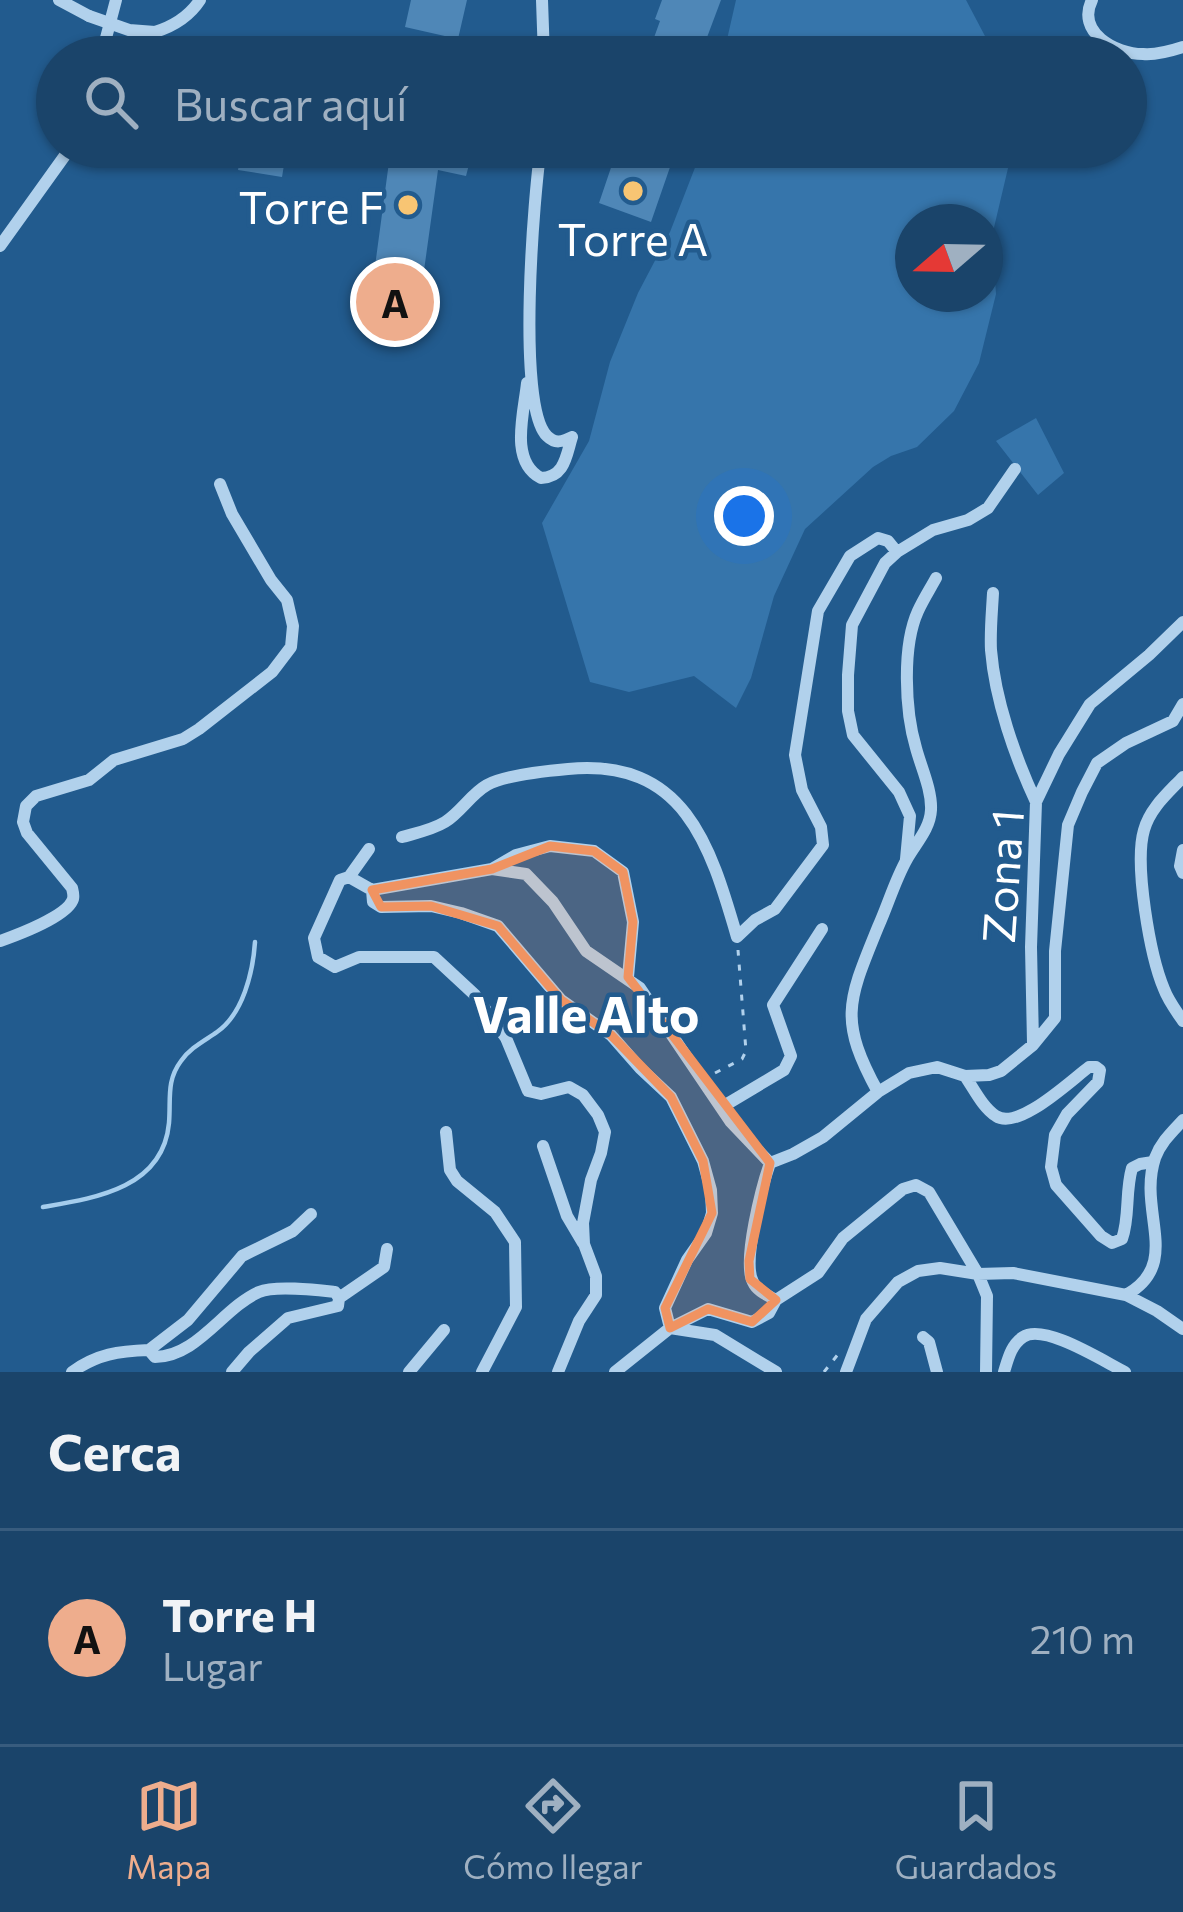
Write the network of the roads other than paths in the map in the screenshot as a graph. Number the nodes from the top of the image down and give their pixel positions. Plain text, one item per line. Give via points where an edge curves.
1 (59, 0) edge
2 (116, 0) edge
3 (200, 0) edge
4 (542, 0) edge
5 (1092, 0) edge
6 (106, 36) edge
7 (543, 36) edge
8 (1099, 36) edge
9 (1183, 47) edge
10 (1147, 54) edge
11 (56, 168) edge
12 (539, 168) edge
13 (0, 246) edge
14 (530, 361) junction
15 (1015, 469) dead end
16 (220, 484) dead end
17 (897, 552) junction
18 (936, 578) dead end
19 (993, 593) dead end
20 (1183, 622) edge
21 (1183, 704) edge
22 (1183, 777) edge
23 (1036, 802) junction
24 (402, 837) dead end
25 (369, 849) dead end
26 (1183, 850) edge
27 (906, 860) junction
28 (492, 869) junction
29 (1183, 873) edge
30 (349, 878) junction
31 (372, 890) junction
32 (822, 929) dead end
33 (0, 941) edge
34 (628, 977) junction
35 (1183, 1022) edge
36 (1033, 1045) junction
37 (965, 1076) junction
38 (878, 1092) junction
39 (722, 1107) junction
40 (1183, 1120) edge
41 (446, 1132) dead end
42 (543, 1146) dead end
43 (1154, 1162) junction
44 (770, 1163) junction
45 (311, 1214) dead end
46 (584, 1244) junction
47 (387, 1249) dead end
48 (978, 1274) junction
49 (1126, 1295) junction
50 (339, 1298) junction
51 (776, 1300) junction
52 (670, 1328) junction
53 (1183, 1329) edge
54 (444, 1330) dead end
55 (923, 1337) dead end
56 (149, 1350) junction
57 (73, 1372) edge
58 (232, 1372) edge
59 (409, 1372) edge
60 (482, 1372) edge
61 (558, 1372) edge
62 (615, 1372) edge
63 (776, 1372) edge
64 (846, 1372) edge
65 (937, 1372) edge
66 (986, 1372) edge
67 (1004, 1372) edge
68 (1125, 1372) edge

1 - 3 street, bridge via 129,30 155,32
2 - 6 street
4 - 7 street
5 - 8 street via 1087,10
9 - 10 street
11 - 13 street
12 - 14 street
14 - 14 street via 520,440 530,472 547,478 562,468 572,437 558,442 542,430
15 - 17 street via 988,508
16 - 33 street via 287,600 291,647 272,672 183,739 114,760 89,780 26,806 27,833 74,897 54,916
17 - 24 street via 878,538 850,556 818,611 794,755 823,845 775,909 737,937 689,816 642,778 590,767 489,784 448,821
17 - 27 street via 852,625 848,711 853,735 910,816
18 - 27 street via 916,614 907,694 931,812
19 - 23 street via 991,651 1012,744
20 - 23 street, Zona 1 via 1090,704
21 - 36 street via 1173,721 1097,763 1082,791 1068,825 1054,1018
22 - 35 street via 1143,830 1142,879 1158,972
23 - 36 street, Zona 1
25 - 30 street
26 - 29 street
27 - 38 street via 851,1008 858,1056
28 - 31 street
28 - 34 street via 526,874 586,951
28 - 34 street via 550,846 594,851 623,872 633,922
30 - 31 street
30 - 46 street via 340,880 314,938 318,957 335,967 359,957 434,956 506,1038 528,1091 568,1087 598,1115 605,1132
31 - 52 street via 381,907 431,907 498,926 561,1000 611,1035 671,1097 703,1161 712,1213 665,1308
32 - 39 street via 773,1005 790,1056 784,1070
34 - 39 street
36 - 37 street via 1001,1072
37 - 38 street via 937,1066
37 - 43 street via 996,1117 1009,1121 1089,1067 1100,1070 1055,1135 1051,1167 1055,1185 1112,1243 1125,1231 1132,1168
38 - 44 street via 823,1137
39 - 44 street
40 - 43 street
41 - 60 street via 450,1170 515,1242 516,1307
42 - 46 street
43 - 49 street via 1160,1254 1154,1274
44 - 51 street via 749,1261 750,1279
45 - 56 street via 242,1256 188,1320
46 - 61 street via 596,1295
47 - 50 street via 384,1267
48 - 49 street
48 - 51 street via 929,1192 916,1185
48 - 64 street via 940,1268 898,1282 866,1319
48 - 66 street via 987,1296
49 - 53 street
50 - 56 street via 262,1290 169,1357
50 - 58 street via 338,1306 288,1318
51 - 52 street via 752,1322 709,1309
52 - 62 street
52 - 63 street via 716,1335
54 - 59 street
55 - 65 street
56 - 57 street via 92,1358
67 - 68 street via 1012,1348 1037,1332

